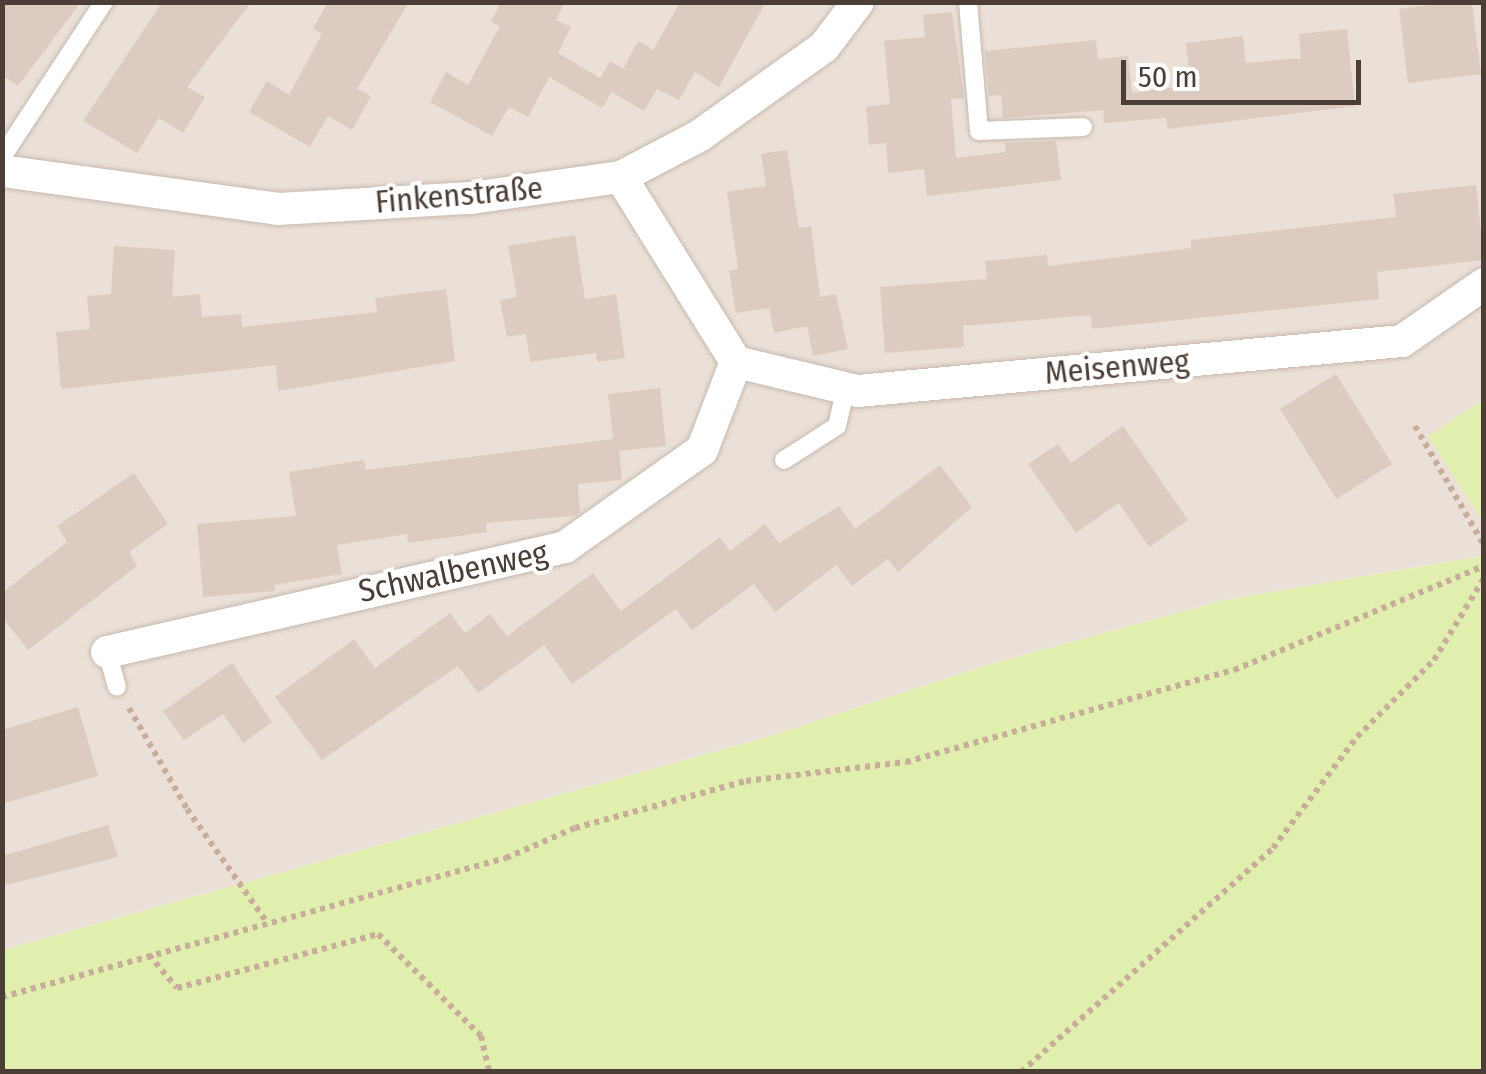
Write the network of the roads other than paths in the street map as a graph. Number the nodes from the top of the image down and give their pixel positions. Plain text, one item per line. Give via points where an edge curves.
1 (104, 2) edge
2 (858, 2) edge
3 (968, 2) edge
4 (1083, 127) dead end
5 (2, 157) edge
6 (2, 171) edge
7 (621, 177) junction
8 (1484, 284) edge
9 (736, 362) junction
10 (846, 388) junction
11 (784, 460) dead end
12 (108, 652) joint
13 (116, 687) road end

1 - 5 lane
2 - 7 street, Finkenstraße via 824,47 699,136
3 - 4 lane via 979,131
6 - 7 street, Finkenstraße via 278,209 471,198
7 - 9 street
8 - 10 street, Meisenweg via 1402,341
9 - 10 street, Meisenweg
9 - 12 street, Schwalbenweg via 702,450 565,548
10 - 11 lane via 844,418
12 - 13 lane

